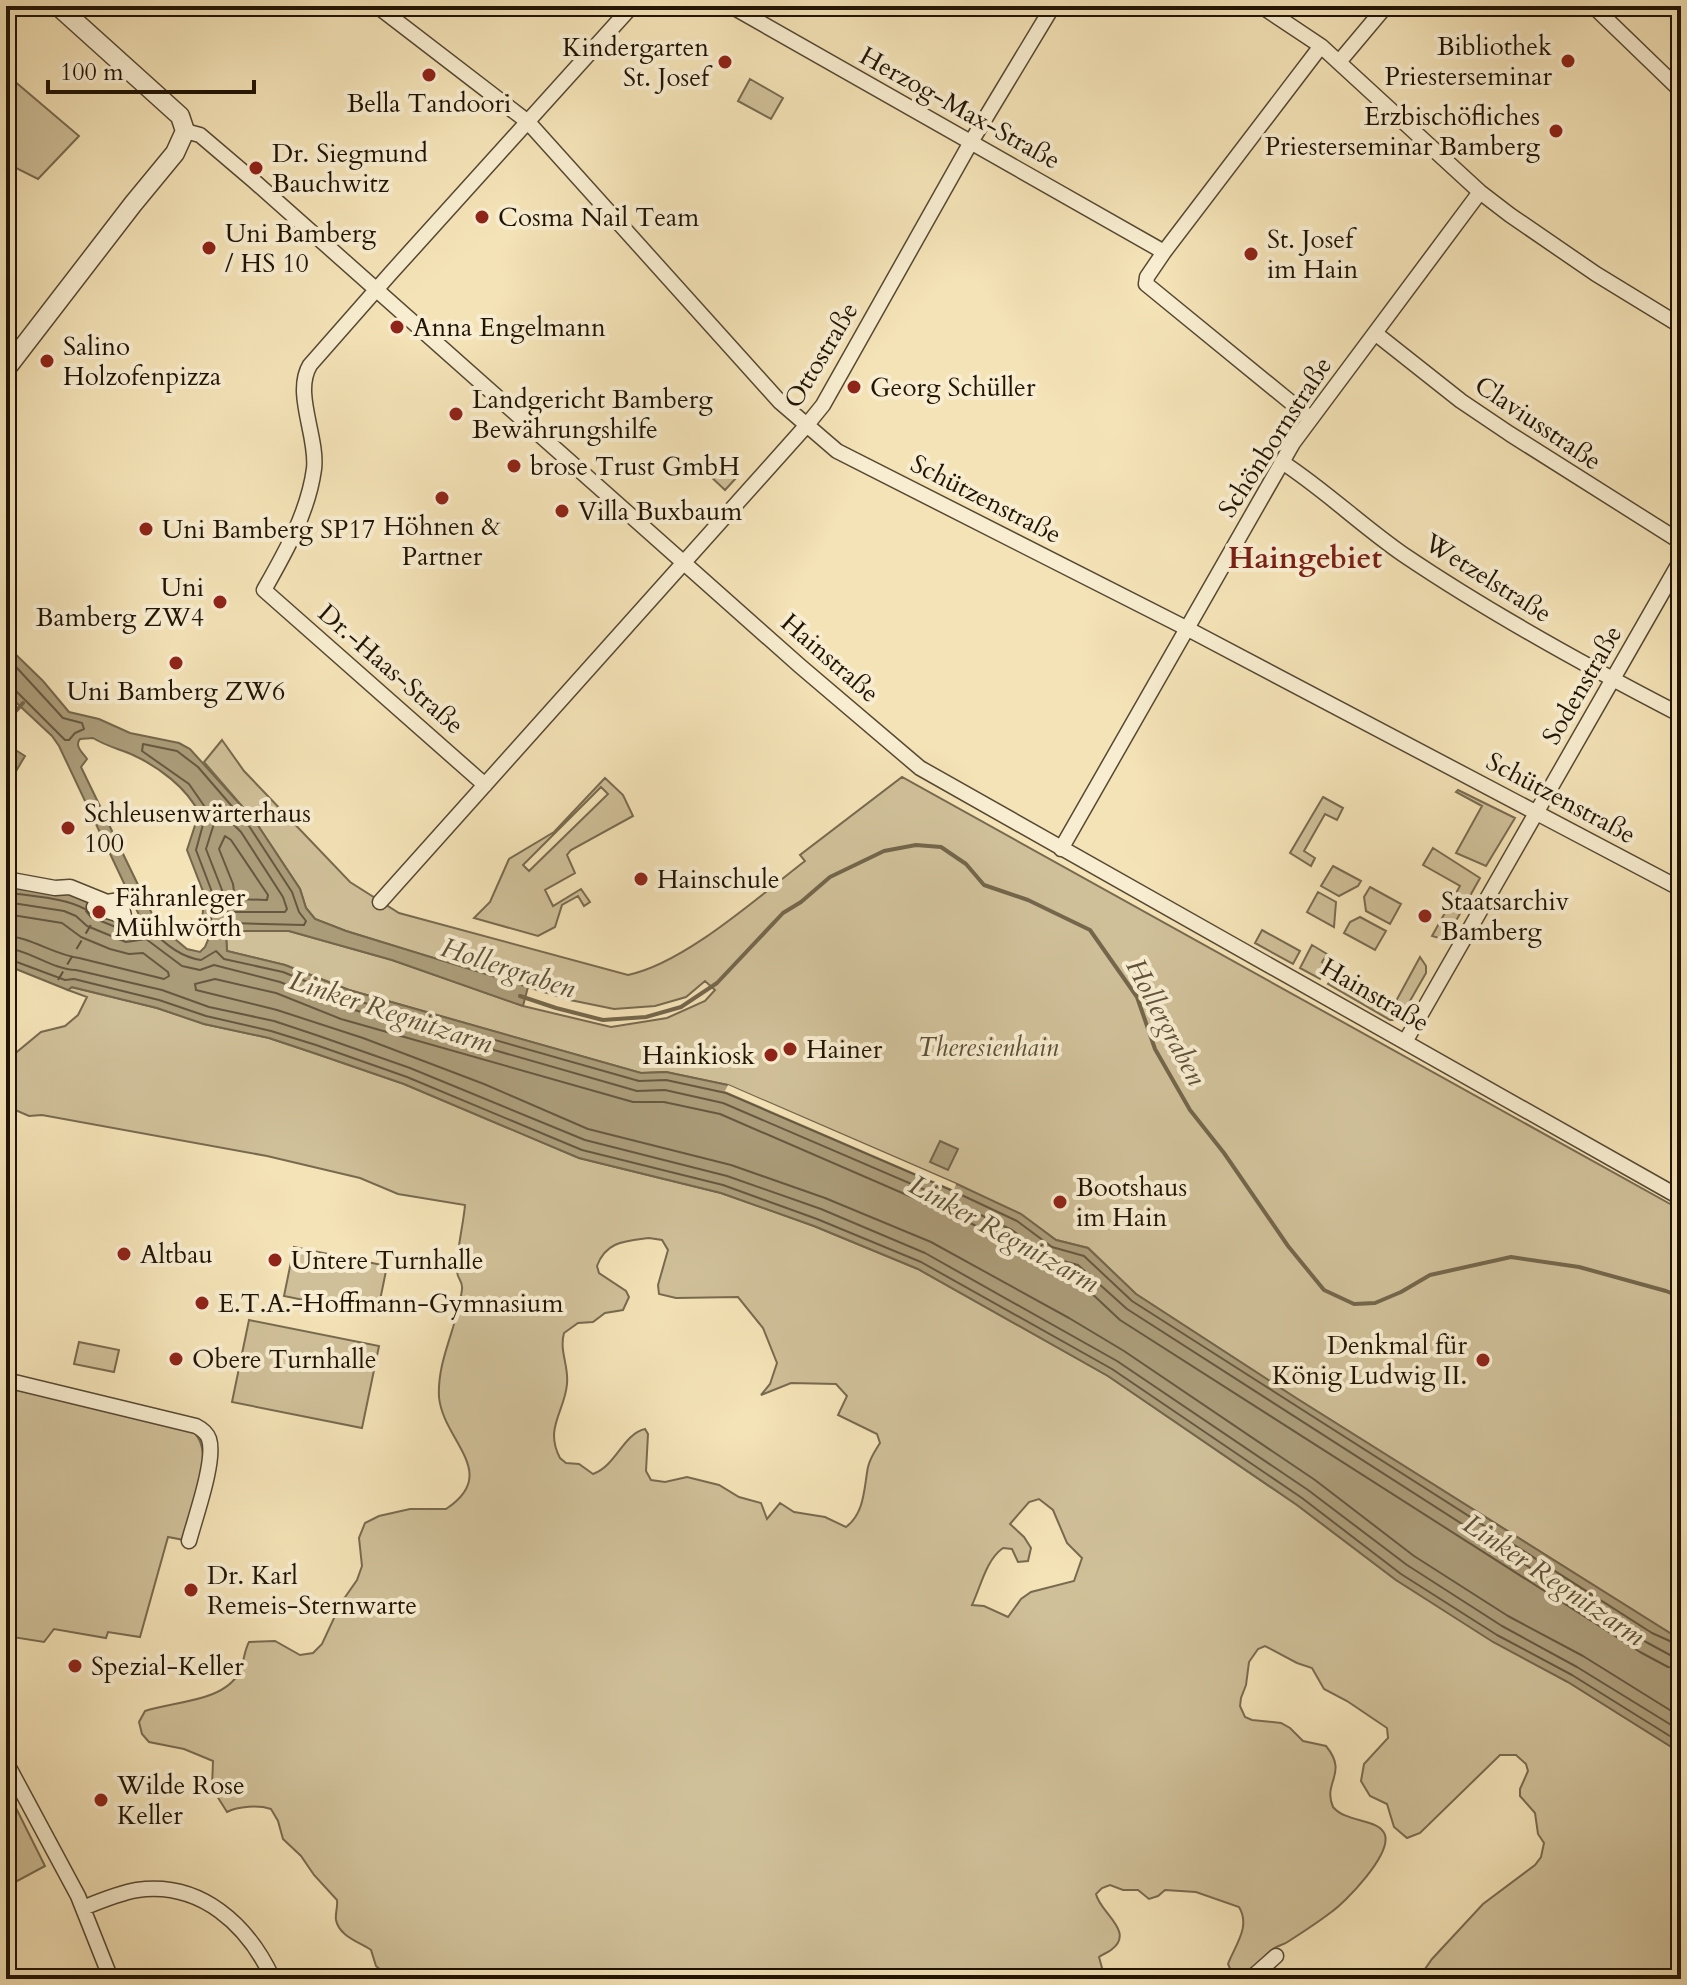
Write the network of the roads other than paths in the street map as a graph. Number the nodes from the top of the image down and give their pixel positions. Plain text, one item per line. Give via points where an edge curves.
1 (58, 6) edge
2 (377, 6) edge
3 (632, 6) edge
4 (731, 6) edge
5 (1053, 6) edge
6 (1261, 6) edge
7 (1386, 6) edge
8 (1593, 6) edge
9 (1674, 6) edge
10 (1681, 14) edge
11 (1321, 46) junction
12 (1339, 62) junction
13 (1681, 91) edge
14 (528, 122) junction
15 (185, 131) junction
16 (971, 142) junction
17 (1480, 192) junction
18 (1164, 252) junction
19 (376, 289) junction
20 (1681, 326) edge
21 (1375, 333) junction
22 (6, 369) edge
23 (1310, 418) junction
24 (806, 426) junction
25 (1282, 462) junction
26 (1681, 542) edge
27 (1681, 560) edge
28 (684, 562) junction
29 (1186, 628) junction
30 (1613, 680) junction
31 (1681, 715) edge
32 (485, 785) junction
33 (1536, 813) junction
34 (1061, 849) junction
35 (6, 879) edge
36 (1681, 889) edge
37 (380, 902) dead end
38 (94, 907) dead end
39 (1405, 1042) junction
40 (1681, 1198) edge
41 (6, 1380) edge
42 (189, 1541) dead end
43 (6, 1762) edge
44 (83, 1908) junction
45 (1276, 1956) dead end
46 (111, 1979) edge
47 (273, 1979) edge
48 (1250, 1979) edge

1 - 15 street, Hainstraße via 180,116
2 - 14 street, Schützenstraße
3 - 14 street
4 - 16 street, Herzog-Max-Straße
5 - 16 street, Ottostraße
6 - 11 street
7 - 12 street
8 - 13 street
9 - 10 street
11 - 12 street
11 - 18 street
12 - 17 street
14 - 19 street
14 - 24 street, Schützenstraße
15 - 19 street, Hainstraße via 200,135
15 - 22 street via 175,153
16 - 18 street, Herzog-Max-Straße
16 - 24 street, Ottostraße via 823,405
17 - 20 street
17 - 21 street, Schönbornstraße
18 - 23 street via 1146,284
19 - 28 street, Hainstraße
19 - 32 street, Dr.-Haas-Straße via 305,373 314,472 288,549 264,590
21 - 23 street, Schönbornstraße
21 - 26 street, Claviusstraße via 1461,401
23 - 25 street, Schönbornstraße
24 - 28 street, Ottostraße
24 - 29 street, Schützenstraße via 837,451
25 - 29 street, Schönbornstraße
25 - 30 street, Wetzelstraße via 1444,582
27 - 30 street, Sodenstraße
28 - 32 street, Ottostraße
28 - 34 street, Hainstraße via 907,759
29 - 33 street, Schützenstraße
29 - 34 street, Schönbornstraße
30 - 31 street, Wetzelstraße
30 - 33 street, Sodenstraße
32 - 37 street, Ottostraße
33 - 36 street, Schützenstraße
33 - 39 street, Sodenstraße
34 - 39 street, Hainstraße
35 - 38 street via 70,887 107,902 120,900 124,916
39 - 40 street, Hainstraße
41 - 42 street via 203,1430 211,1449
43 - 44 street
44 - 46 street
44 - 47 street via 136,1890 196,1897 244,1931
45 - 48 street

